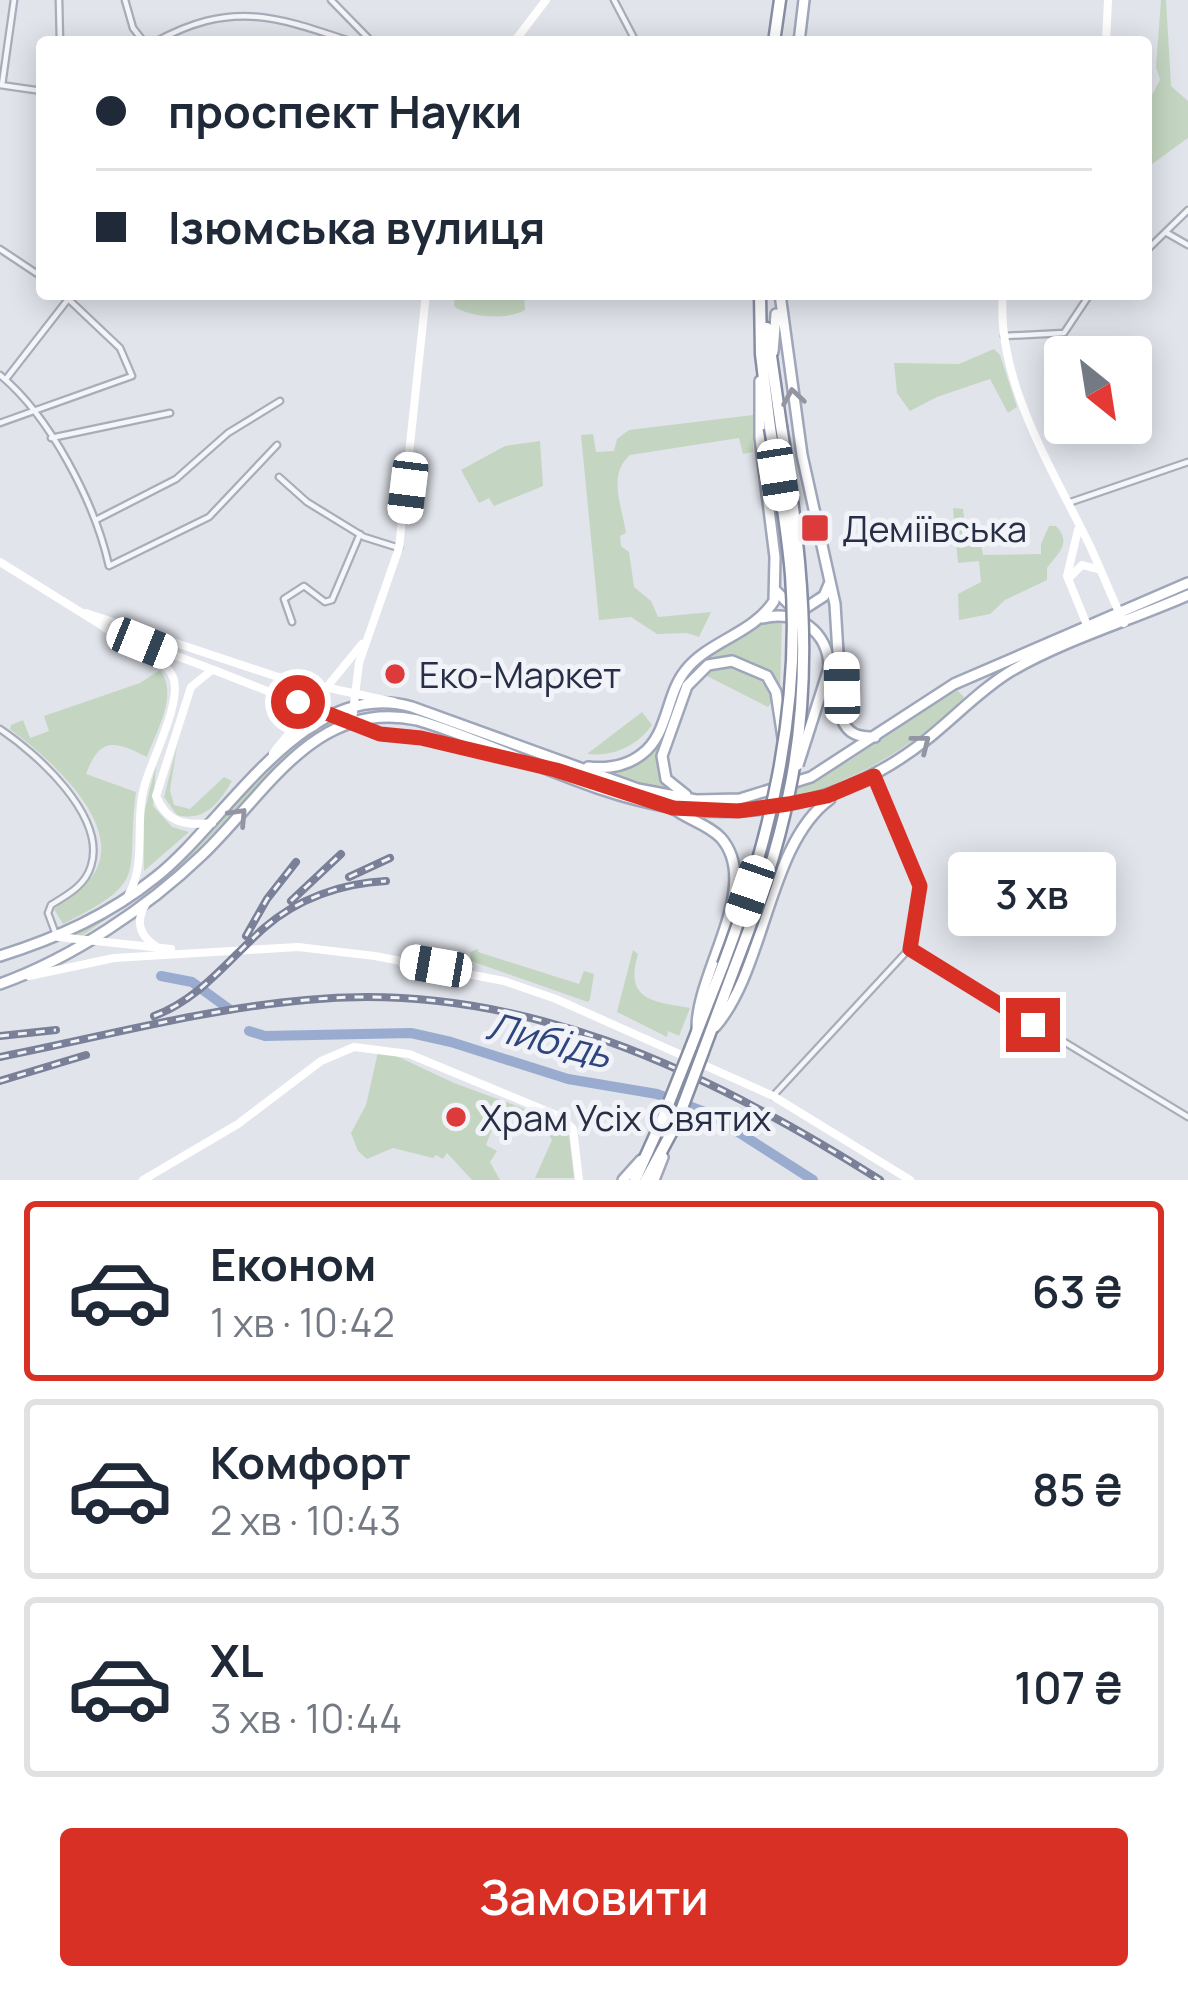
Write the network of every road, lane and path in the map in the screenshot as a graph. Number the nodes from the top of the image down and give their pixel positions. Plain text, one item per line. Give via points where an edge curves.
1 (14, 0) edge
2 (59, 0) edge
3 (125, 0) edge
4 (331, 0) edge
5 (546, 0) edge
6 (614, 0) edge
7 (780, 0) edge
8 (805, 0) edge
9 (1108, 0) edge
10 (60, 36) edge
11 (139, 36) edge
12 (168, 36) edge
13 (335, 36) edge
14 (366, 36) edge
15 (519, 36) edge
16 (633, 36) edge
17 (776, 36) edge
18 (800, 36) edge
19 (1106, 36) edge
20 (1, 85) edge
21 (36, 90) edge
22 (1188, 210) edge
23 (1166, 232) junction
24 (1152, 245) edge
25 (1188, 245) edge
26 (0, 249) edge
27 (36, 273) edge
28 (63, 300) edge
29 (70, 300) edge
30 (425, 300) edge
31 (761, 300) edge
32 (762, 300) edge
33 (778, 300) edge
34 (780, 300) edge
35 (1003, 300) edge
36 (1086, 300) edge
37 (1004, 336) junction
38 (761, 354) junction
39 (772, 363) junction
40 (3, 377) edge
41 (280, 401) dead end
42 (34, 410) junction
43 (170, 412) dead end
44 (0, 423) edge
45 (776, 427) junction
46 (52, 437) junction
47 (277, 445) dead end
48 (1188, 462) edge
49 (279, 477) dead end
50 (1066, 503) junction
51 (96, 520) junction
52 (1078, 529) junction
53 (360, 534) junction
54 (400, 548) junction
55 (0, 562) edge
56 (1100, 571) junction
57 (831, 579) junction
58 (1068, 583) junction
59 (1188, 583) edge
60 (776, 591) junction
61 (1188, 595) edge
62 (86, 614) junction
63 (1122, 618) junction
64 (758, 619) junction
65 (292, 622) dead end
66 (105, 628) junction
67 (1090, 632) junction
68 (370, 633) junction
69 (840, 643) junction
70 (829, 668) junction
71 (216, 671) junction
72 (954, 685) junction
73 (328, 687) junction
74 (355, 692) junction
75 (394, 701) junction
76 (355, 705) junction
77 (968, 707) junction
78 (352, 720) junction
79 (0, 729) edge
80 (875, 737) junction
81 (784, 744) junction
82 (269, 761) junction
83 (571, 764) junction
84 (556, 770) junction
85 (874, 776) junction
86 (839, 792) junction
87 (790, 793) junction
88 (696, 800) junction
89 (673, 808) junction
90 (214, 823) junction
91 (151, 896) junction
92 (127, 898) junction
93 (58, 937) junction
94 (83, 942) junction
95 (158, 948) junction
96 (910, 949) junction
97 (202, 950) junction
98 (0, 956) edge
99 (729, 967) junction
100 (2, 983) edge
101 (704, 1033) junction
102 (773, 1096) junction
103 (1188, 1117) edge
104 (669, 1122) junction
105 (648, 1151) junction
106 (143, 1180) edge
107 (579, 1180) edge
108 (622, 1180) edge
109 (635, 1180) edge
110 (650, 1180) edge
111 (910, 1180) edge

1 - 20 street
2 - 10 street
3 - 11 street
4 - 14 street
5 - 15 main road
6 - 16 street
7 - 17 highway
8 - 18 main road
9 - 19 main road
12 - 13 street via 243,12
20 - 21 street
22 - 23 street
23 - 24 street
23 - 25 street
26 - 27 street
28 - 40 street
29 - 42 street via 120,348 132,376
30 - 54 main road
31 - 38 highway
32 - 39 highway
33 - 39 main road
57 -> 34 main road via 802,455
35 - 37 main road
36 - 37 street via 1064,333
37 - 50 main road via 1016,387
38 - 45 highway
38 - 60 main road via 760,438
39 - 45 highway
40 - 42 street
41 - 51 street via 176,479
42 - 44 street
42 - 46 street
43 - 46 street
45 - 81 highway, bridge via 791,579
45 - 87 highway, bridge via 802,578 802,691
46 - 51 street
47 - 51 street via 209,517 109,566
48 - 50 street
49 - 53 street
50 - 52 main road
52 - 56 main road
52 - 58 main road
53 - 54 street
53 - 65 street via 332,600 307,586 284,599
54 - 68 main road
55 - 62 main road
56 - 58 main road via 1082,565
56 - 63 main road
57 - 60 main road via 807,607 788,604
57 - 69 main road
58 - 67 main road
59 - 63 main road
60 - 64 main road
61 - 63 main road
62 - 66 main road
62 - 73 main road
63 - 67 main road
64 - 70 main road via 779,614 806,623 827,649
64 - 83 main road via 684,672 642,755 610,767
66 - 71 main road
66 - 92 main road via 161,662 175,688 144,788 137,878
67 - 72 main road
67 - 77 main road via 1010,671
68 - 73 main road
68 - 74 main road
69 - 70 main road
69 - 80 main road via 842,719 856,736
70 - 87 main road, bridge
71 - 84 main road, bridge via 361,728
71 - 90 main road via 191,687 156,796 175,821
72 - 77 main road via 967,689
72 - 80 main road
73 - 74 main road
73 - 82 main road
74 - 75 main road
74 - 76 main road
75 - 76 main road
75 - 83 main road
76 - 78 main road
76 - 82 main road
85 -> 77 main road
78 - 84 main road via 417,720
91 -> 78 main road via 202,856 289,761
79 - 93 street via 69,791 93,846 86,876 51,905
80 - 88 main road via 794,784 740,799
81 - 88 main road, bridge via 772,683 760,670 732,661 708,665 693,676 662,756 674,788
81 - 99 highway, bridge
82 - 90 main road
83 - 88 main road
84 - 89 main road
85 - 86 main road
85 - 96 street via 920,886
86 - 89 main road via 738,811
86 - 101 main road via 806,819 738,989
87 - 99 highway, bridge via 762,896
89 - 101 main road via 719,836 735,865 735,895 701,996
90 - 92 main road
91 - 94 main road
91 - 95 main road via 140,924
92 - 93 main road
93 - 94 main road
93 - 98 main road
94 - 95 main road
94 - 100 main road
95 - 97 main road
96 - 102 street
96 - 103 street
97 - 100 main road via 114,958
97 - 102 main road via 298,947 504,981
99 - 101 highway
101 - 104 highway, bridge
102 - 111 main road
104 - 105 highway
104 - 110 highway
105 - 108 main road
105 - 109 highway
106 - 107 main road via 354,1047 409,1054 561,1117 573,1129

